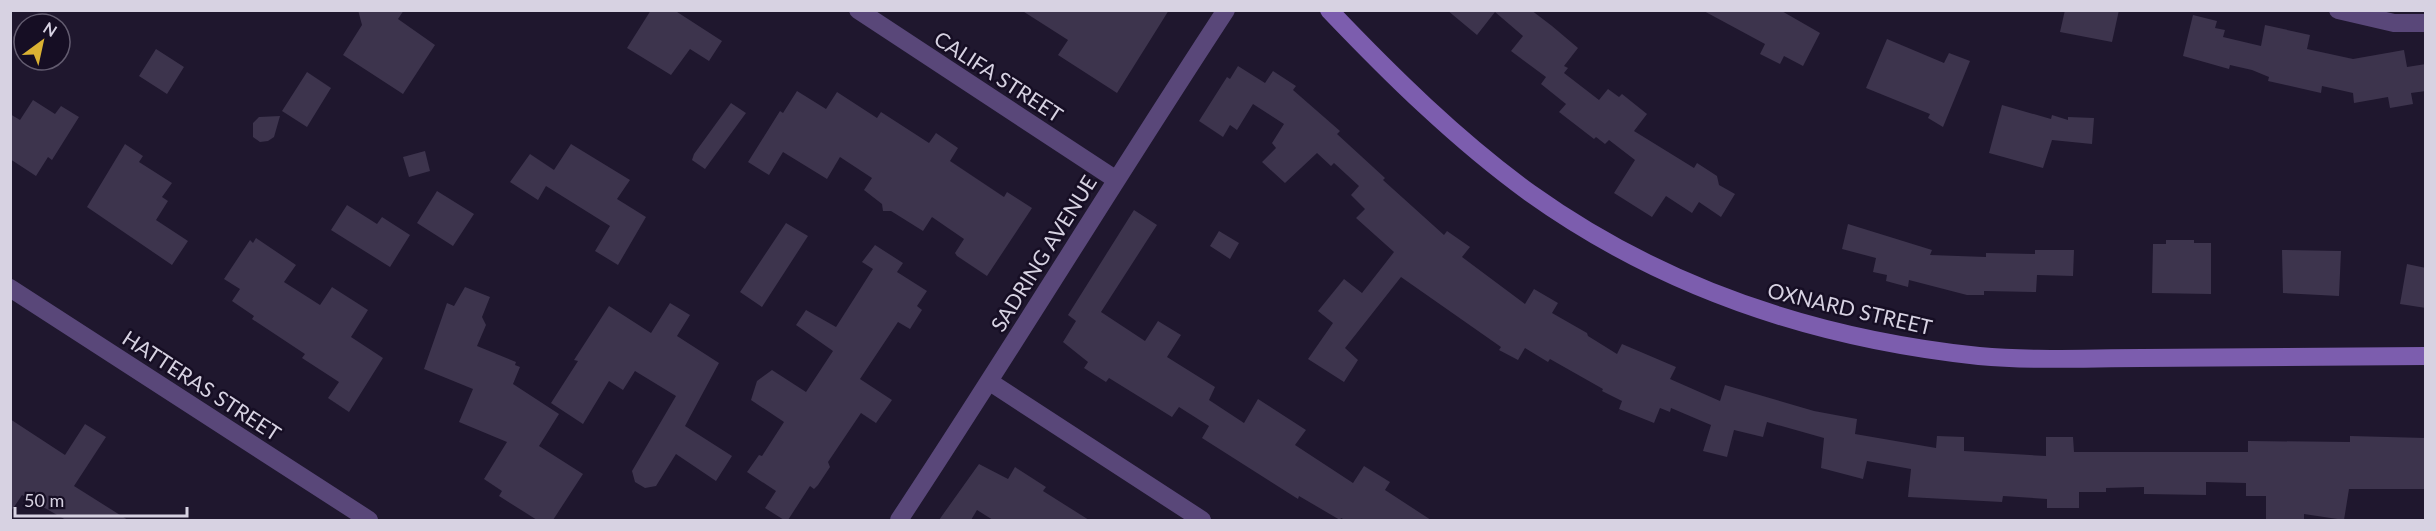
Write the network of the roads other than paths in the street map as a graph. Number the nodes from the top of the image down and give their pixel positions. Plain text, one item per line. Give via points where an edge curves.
1 (858, 10) edge
2 (1226, 10) edge
3 (1329, 10) edge
4 (2338, 10) edge
5 (2426, 23) edge
6 (1115, 179) junction
7 (10, 288) edge
8 (2426, 356) edge
9 (990, 382) junction
10 (369, 520) edge
11 (898, 520) edge
12 (1202, 520) edge

1 - 6 street, CALIFA STREET
2 - 6 street, SADRING AVENUE
3 - 8 street, OXNARD STREET via 1451,128 1530,193 1611,245 1690,285 1751,308 1888,344 1981,356
4 - 5 street via 2394,23
6 - 9 street, SADRING AVENUE
7 - 10 street, HATTERAS STREET
9 - 11 street, SADRING AVENUE
9 - 12 street

